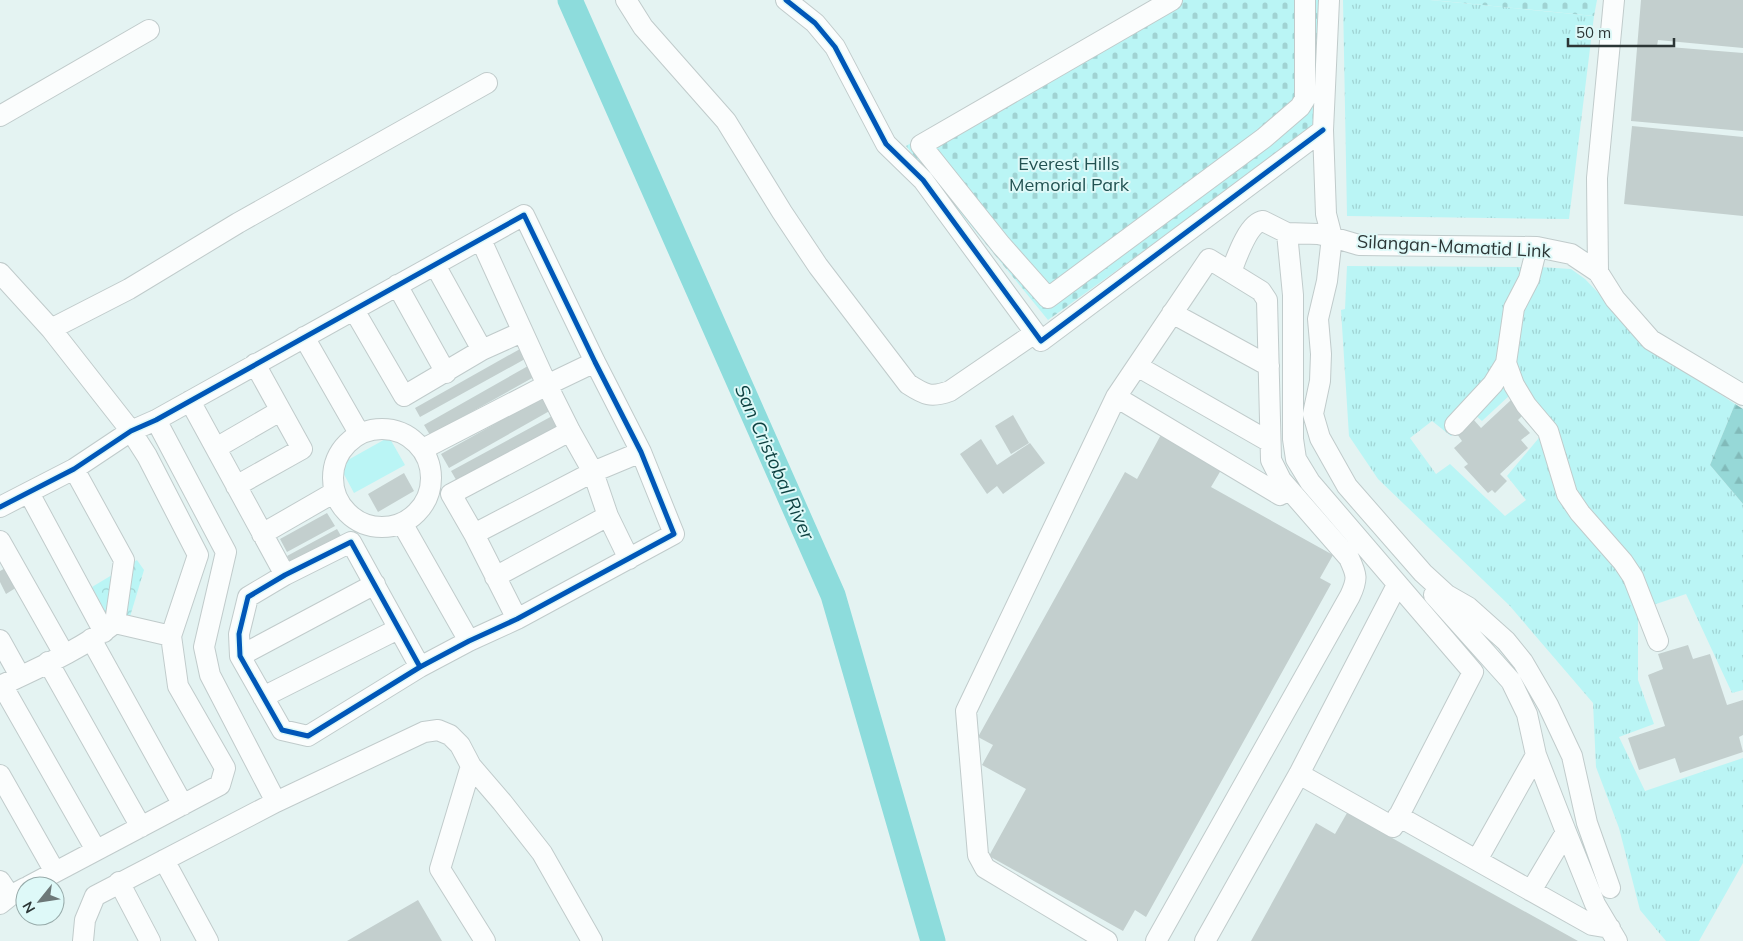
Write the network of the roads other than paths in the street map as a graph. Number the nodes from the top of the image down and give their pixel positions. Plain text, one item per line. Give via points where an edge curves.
1 (626, 0) edge
2 (786, 0) edge
3 (1172, 0) edge
4 (1305, 0) edge
5 (1329, 0) edge
6 (1614, 0) edge
7 (149, 30) dead end
8 (487, 82) dead end
9 (0, 116) edge
10 (1324, 130) junction
11 (1287, 233) junction
12 (1332, 237) junction
13 (481, 240) junction
14 (1537, 247) junction
15 (436, 265) junction
16 (0, 272) edge
17 (1231, 272) junction
18 (1598, 272) junction
19 (397, 285) junction
20 (354, 310) junction
21 (1172, 313) junction
22 (51, 329) junction
23 (522, 332) junction
24 (1035, 333) junction
25 (304, 337) junction
26 (482, 350) junction
27 (595, 362) junction
28 (1506, 363) junction
29 (255, 364) junction
30 (1137, 366) junction
31 (1269, 366) junction
32 (446, 373) junction
33 (1293, 380) junction
34 (547, 385) junction
35 (1743, 395) edge
36 (1116, 397) junction
37 (190, 401) junction
38 (280, 411) junction
39 (156, 420) junction
40 (1455, 426) dead end
41 (131, 431) junction
42 (570, 431) junction
43 (359, 433) junction
44 (1270, 442) junction
45 (216, 448) junction
46 (423, 449) junction
47 (641, 452) junction
48 (74, 469) junction
49 (593, 472) junction
50 (236, 486) junction
51 (1289, 489) junction
52 (335, 492) junction
53 (28, 493) junction
54 (0, 507) edge
55 (608, 516) junction
56 (402, 523) junction
57 (262, 534) junction
58 (474, 534) junction
59 (0, 542) edge
60 (629, 559) junction
61 (285, 575) junction
62 (495, 577) junction
63 (375, 584) junction
64 (1397, 585) junction
65 (517, 619) junction
66 (398, 629) junction
67 (103, 631) junction
68 (171, 636) junction
69 (0, 640) edge
70 (1658, 640) dead end
71 (469, 641) junction
72 (240, 656) junction
73 (56, 658) junction
74 (420, 667) junction
75 (20, 676) junction
76 (1, 686) edge
77 (263, 697) junction
78 (1536, 755) junction
79 (472, 766) junction
80 (1299, 774) junction
81 (0, 775) edge
82 (276, 802) junction
83 (184, 805) junction
84 (1398, 816) junction
85 (141, 827) junction
86 (1566, 832) junction
87 (96, 850) junction
88 (164, 860) junction
89 (1477, 860) junction
90 (55, 872) junction
91 (48, 876) edge
92 (119, 882) junction
93 (1610, 888) dead end
94 (1531, 891) junction
95 (1613, 935) edge
96 (83, 941) edge
97 (150, 941) edge
98 (208, 941) edge
99 (485, 941) edge
100 (592, 941) edge
101 (1107, 941) edge
102 (1156, 941) edge
103 (1205, 941) edge

1 - 24 street via 643,26 726,121 818,266 908,384 922,393 936,396 950,391
2 - 24 street via 815,24 835,47 886,144 923,180
3 - 4 street via 921,145 1048,298 1264,138 1300,107 1305,99
5 - 10 street, Silangan-Mamatid Link
6 - 18 street via 1597,178
7 - 9 street
8 - 22 street via 238,222 129,289
10 - 12 street, Silangan-Mamatid Link via 1326,214
10 - 24 street via 1041,341
11 - 12 street
11 - 17 street via 1263,221 1254,225
11 - 33 street via 1293,295
12 - 14 street, Silangan-Mamatid Link via 1359,245
12 - 93 street via 1318,319 1320,381 1313,414 1320,438 1347,486 1423,573 1447,596 1468,607 1506,641 1523,662 1572,756 1587,823
13 - 15 street
13 - 23 street
13 - 27 street via 524,215
14 - 18 street, Silangan-Mamatid Link via 1571,254
14 - 28 street via 1529,279 1514,308
15 - 19 street
15 - 26 street
16 - 22 street
17 - 21 street via 1209,259
17 - 31 street via 1261,291 1267,300
18 - 35 street via 1615,299 1651,340
19 - 20 street
19 - 32 street
20 - 25 street
20 - 32 street via 404,396
21 - 30 street
21 - 31 street
22 - 41 street
23 - 26 street
23 - 34 street
25 - 29 street
25 - 43 street
26 - 32 street
27 - 34 street
27 - 47 street
28 - 40 street via 1494,384
28 - 70 street via 1526,405 1548,432 1567,494 1633,577
29 - 37 street
29 - 38 street
30 - 36 street
30 - 44 street
31 - 44 street
33 - 64 street via 1294,449 1302,471
33 - 78 street via 1310,447 1330,482 1511,681 1527,714
34 - 42 street
34 - 46 street
36 - 51 street via 1280,495
36 - 101 street via 966,711 980,862
37 - 39 street
37 - 45 street
38 - 45 street
38 - 50 street via 302,450
39 - 41 street
39 - 82 street via 226,552 204,648 210,675
41 - 48 street
41 - 68 street via 198,555
42 - 49 street
42 - 58 street via 451,494
43 - 46 street via 396,429
43 - 52 street via 344,444 335,460 332,476
44 - 51 street via 1271,460
45 - 50 street
46 - 56 street via 431,468 431,490 420,510
47 - 49 street
47 - 60 street via 674,534
48 - 53 street
48 - 67 street via 124,560
49 - 55 street
49 - 58 street
50 - 57 street
51 - 102 street via 1349,558 1356,573 1356,582
52 - 56 street via 358,521 388,527
52 - 57 street
53 - 54 street
53 - 67 street
55 - 60 street
55 - 62 street
56 - 71 street
57 - 61 street
58 - 62 street
59 - 73 street
60 - 65 street
61 - 63 street via 351,542
61 - 72 street via 248,597 239,634
62 - 65 street
63 - 66 street
63 - 72 street
64 - 80 street
64 - 84 street via 1473,672
65 - 71 street
66 - 74 street
66 - 77 street
67 - 68 street
67 - 73 street
67 - 83 street
68 - 83 street via 178,686 225,768 220,785
69 - 75 street
71 - 74 street
72 - 77 street
73 - 75 street
73 - 85 street
74 - 77 street via 308,736 282,730
75 - 76 street
76 - 87 street
78 - 86 street
78 - 89 street
79 - 82 street via 450,735 438,730 424,732
79 - 99 street via 440,869
79 - 100 street via 542,853
80 - 84 street via 1393,827
80 - 103 street
81 - 90 street
82 - 88 street
83 - 85 street
84 - 89 street
85 - 87 street
86 - 94 street
86 - 95 street via 1595,904
87 - 90 street
88 - 92 street
88 - 98 street
89 - 94 street
90 - 91 street
92 - 96 street via 94,896 85,920
92 - 97 street
94 - 95 street

